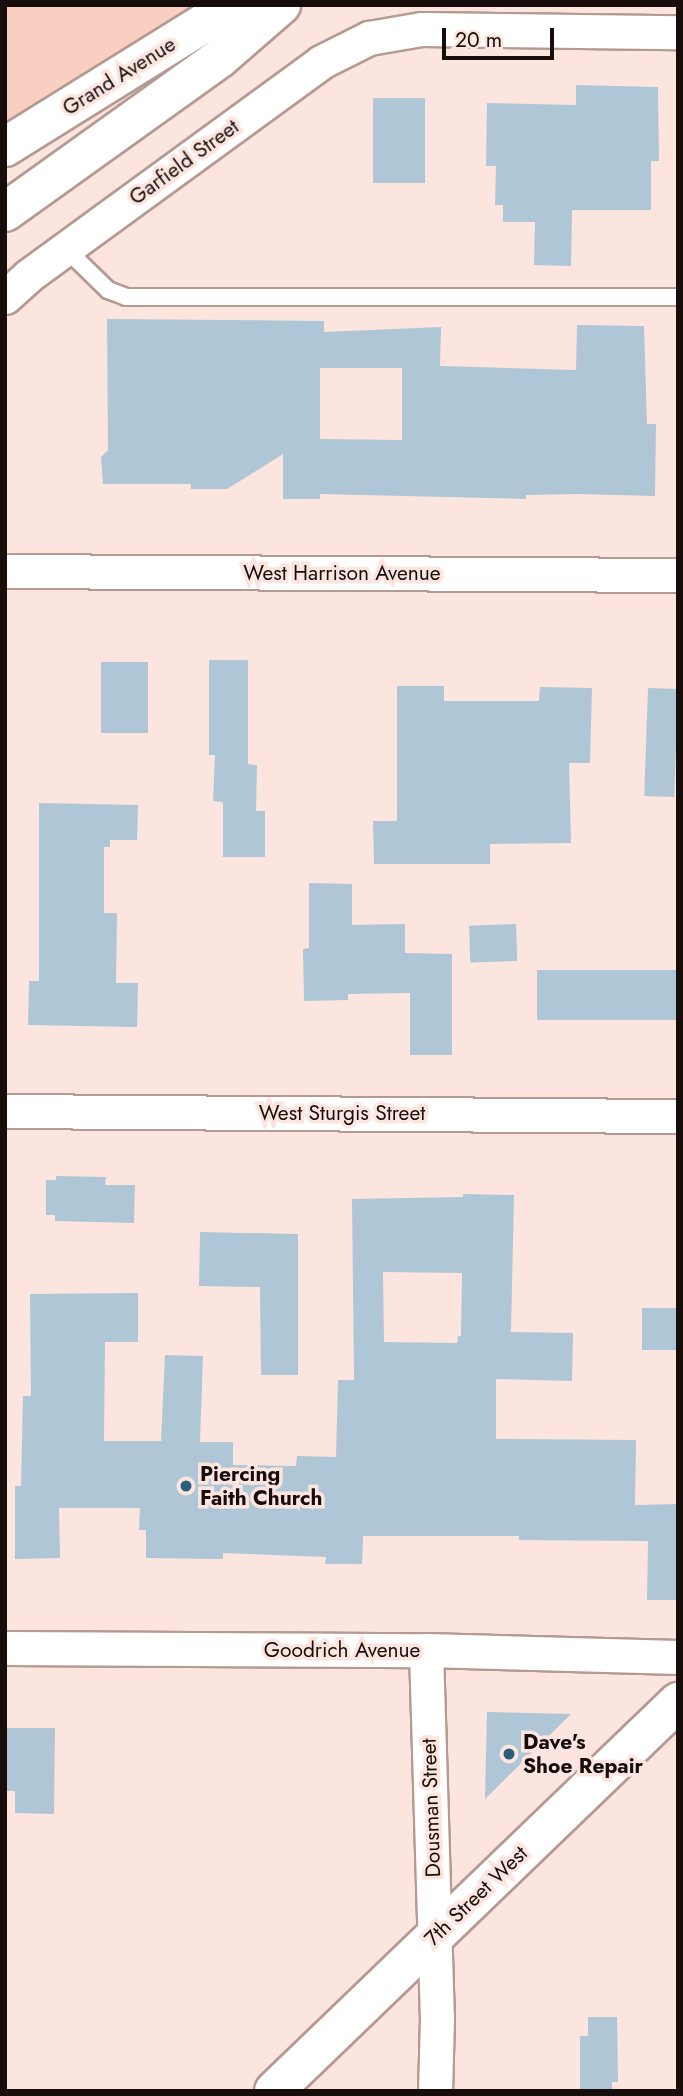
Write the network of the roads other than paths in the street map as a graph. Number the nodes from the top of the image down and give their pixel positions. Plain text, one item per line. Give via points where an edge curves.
1 (233, 5) edge
2 (281, 5) edge
3 (678, 32) edge
4 (5, 147) edge
5 (5, 212) edge
6 (65, 249) junction
7 (5, 297) edge
8 (678, 297) edge
9 (5, 572) edge
10 (678, 575) edge
11 (5, 1111) edge
12 (678, 1116) edge
13 (5, 1648) edge
14 (426, 1650) junction
15 (678, 1657) edge
16 (678, 1702) edge
17 (434, 1936) junction
18 (274, 2091) edge
19 (435, 2091) edge

1 - 4 main road, Grand Avenue
2 - 5 main road via 220,58
3 - 6 street, Garfield Street via 421,29 369,38 321,62
6 - 7 street, Garfield Street
6 - 8 lane via 108,290 126,297
9 - 10 street, West Harrison Avenue
11 - 12 street, West Sturgis Street
13 - 14 street, Goodrich Avenue
14 - 15 street, Goodrich Avenue
14 - 17 street, Dousman Street
16 - 17 main road, 7th Street West
17 - 18 main road, 7th Street West
17 - 19 street, Dousman Street

